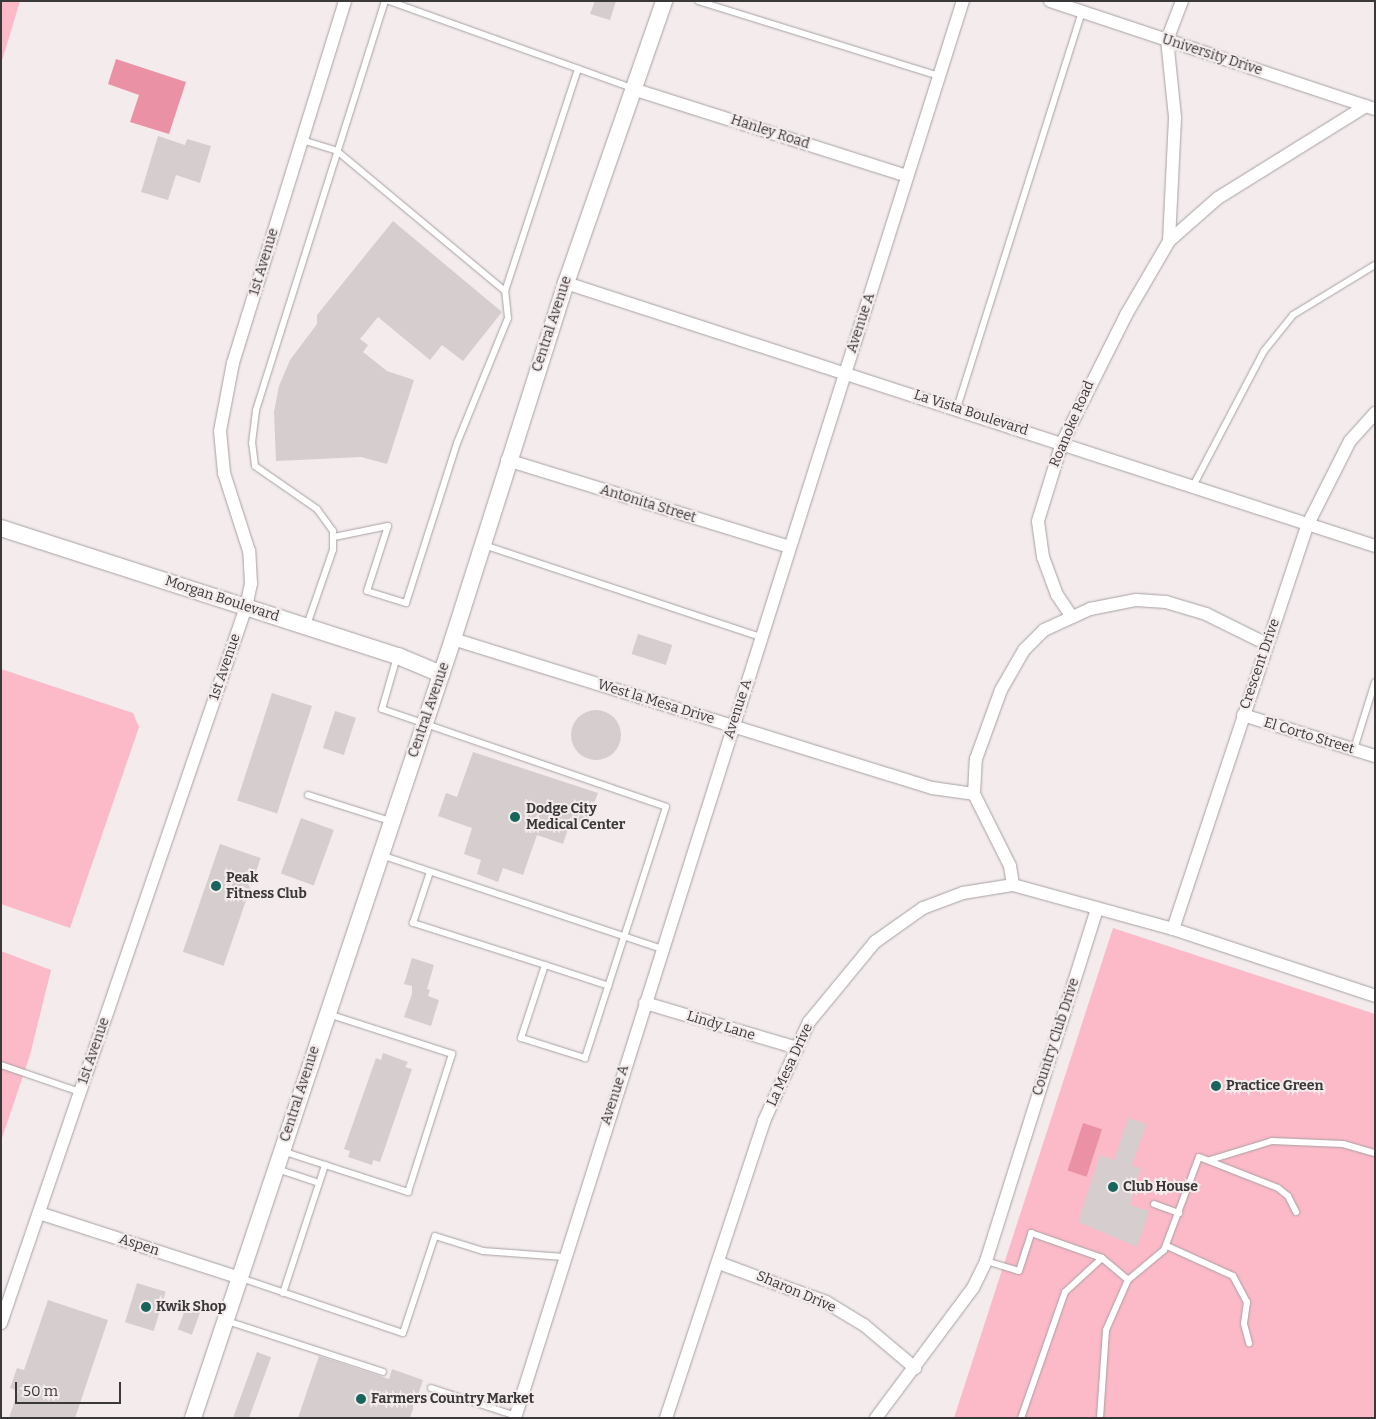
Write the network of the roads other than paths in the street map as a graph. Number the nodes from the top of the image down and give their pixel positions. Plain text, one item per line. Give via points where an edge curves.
1 (387, 1) edge
2 (664, 1) edge
3 (698, 1) edge
4 (963, 1) edge
5 (1050, 1) edge
6 (1182, 1) edge
7 (341, 2) edge
8 (401, 3) edge
9 (1082, 12) junction
10 (1167, 40) junction
11 (578, 69) junction
12 (939, 76) junction
13 (633, 89) junction
14 (1370, 108) edge
15 (302, 140) junction
16 (337, 151) junction
17 (907, 176) junction
18 (1169, 242) junction
19 (1375, 265) edge
20 (566, 283) junction
21 (505, 291) junction
22 (845, 372) junction
23 (957, 408) junction
24 (1375, 413) edge
25 (1062, 443) junction
26 (507, 460) junction
27 (1193, 486) junction
28 (1308, 524) junction
29 (1, 528) edge
30 (334, 537) junction
31 (482, 544) junction
32 (1375, 546) edge
33 (789, 547) junction
34 (246, 607) junction
35 (1072, 617) junction
36 (306, 626) junction
37 (761, 637) junction
38 (453, 639) junction
39 (1267, 644) junction
40 (398, 656) junction
41 (441, 674) junction
42 (1375, 682) edge
43 (1243, 715) junction
44 (732, 726) junction
45 (423, 727) junction
46 (1354, 749) junction
47 (1375, 756) edge
48 (974, 794) junction
49 (308, 795) dead end
50 (390, 821) junction
51 (379, 855) junction
52 (430, 872) junction
53 (1013, 885) junction
54 (1097, 908) junction
55 (1173, 929) junction
56 (626, 937) junction
57 (662, 949) junction
58 (545, 965) junction
59 (609, 986) junction
60 (1375, 996) edge
61 (645, 1003) junction
62 (327, 1013) junction
63 (797, 1048) junction
64 (1, 1064) edge
65 (80, 1092) junction
66 (281, 1151) junction
67 (1375, 1153) edge
68 (1210, 1160) junction
69 (325, 1165) junction
70 (275, 1168) junction
71 (319, 1183) junction
72 (1154, 1204) dead end
73 (1296, 1212) dead end
74 (39, 1213) junction
75 (1179, 1213) junction
76 (1167, 1246) junction
77 (564, 1257) junction
78 (1102, 1258) junction
79 (986, 1261) junction
80 (719, 1262) junction
81 (240, 1278) junction
82 (1128, 1280) junction
83 (283, 1293) junction
84 (225, 1321) junction
85 (1, 1323) edge
86 (1248, 1343) dead end
87 (915, 1368) junction
88 (383, 1372) dead end
89 (431, 1388) dead end
90 (516, 1417) edge
91 (193, 1418) edge
92 (666, 1418) edge
93 (876, 1418) edge
94 (1021, 1418) edge
95 (1100, 1418) edge

1 - 8 lane
1 - 16 lane
2 - 13 street, Central Avenue
3 - 12 lane
4 - 12 street, Avenue A
5 - 9 street, University Drive
6 - 10 street, Roanoke Road
7 - 15 street, 1st Avenue
8 - 11 lane
9 - 10 street, University Drive
9 - 23 lane
10 - 14 street, University Drive
10 - 18 street, Roanoke Road via 1175,117
11 - 13 lane
11 - 21 lane
12 - 17 street, Avenue A
13 - 17 street, Hanley Road
13 - 20 street, Central Avenue
14 - 18 street, Roanoke Road via 1218,198
15 - 16 lane
15 - 34 street, 1st Avenue via 233,363 220,431 224,473 249,551 251,584
16 - 21 lane
16 - 30 lane via 266,375 252,443 255,466 317,509
17 - 22 street, Avenue A
18 - 25 street, Roanoke Road via 1093,376
19 - 27 lane via 1287,322 1264,351
20 - 22 street, La Vista Boulevard
20 - 26 street, Central Avenue
21 - 30 lane via 508,318 457,443 406,603 367,591 388,526
22 - 23 street, La Vista Boulevard
22 - 33 street, Avenue A
23 - 25 street, La Vista Boulevard
24 - 28 street, Crescent Drive via 1350,442
25 - 27 street, La Vista Boulevard
25 - 35 street, Roanoke Road via 1038,521 1043,558 1054,588
26 - 31 street, Central Avenue
26 - 33 street, Antonita Street
27 - 28 street, La Vista Boulevard
28 - 32 street, La Vista Boulevard
28 - 39 street, Crescent Drive
29 - 34 street, Morgan Boulevard
30 - 36 lane
31 - 37 lane
31 - 38 street, Central Avenue
33 - 37 street, Avenue A
34 - 36 street, Morgan Boulevard
34 - 65 street, 1st Avenue
35 - 39 street via 1090,609 1136,600 1166,602 1206,614
35 - 48 street via 1044,630 1024,650 1001,690 976,759
36 - 40 street, Morgan Boulevard
37 - 44 street, Avenue A
38 - 41 street, Central Avenue
38 - 44 street, West la Mesa Drive
39 - 43 street, Crescent Drive
40 - 41 street, Morgan Boulevard
40 - 45 lane via 382,709
41 - 45 street, Central Avenue
42 - 46 lane
43 - 46 street, El Corto Street
43 - 55 street, Crescent Drive
44 - 48 street, West la Mesa Drive via 932,788
44 - 57 street, Avenue A
45 - 50 street, Central Avenue
45 - 56 lane via 666,807
46 - 47 street, El Corto Street
48 - 53 street via 1010,866
49 - 50 lane
50 - 51 street, Central Avenue
51 - 52 lane
51 - 62 street, Central Avenue
52 - 56 lane
52 - 58 lane via 413,922
53 - 54 street
53 - 63 street, La Mesa Drive via 963,893 923,908 875,942 815,1014
54 - 55 street
54 - 79 street, Country Club Drive
55 - 60 street
56 - 57 lane
56 - 59 lane
57 - 61 street, Avenue A
58 - 59 lane
58 - 59 lane via 521,1038 585,1058
61 - 63 street, Lindy Lane
61 - 77 street, Avenue A
62 - 66 street, Central Avenue
62 - 69 lane via 452,1054 408,1192
63 - 80 street, La Mesa Drive via 764,1121
64 - 65 lane
65 - 74 street, 1st Avenue
66 - 69 lane
66 - 70 street, Central Avenue
67 - 68 lane via 1343,1144 1272,1141
68 - 73 lane via 1278,1188 1288,1196
68 - 75 lane via 1199,1157
69 - 71 lane
70 - 71 lane
70 - 81 street, Central Avenue
71 - 83 lane
72 - 75 lane
74 - 81 street, Aspen
74 - 85 street, 1st Avenue
75 - 76 lane
76 - 82 lane
76 - 86 lane via 1233,1276 1247,1302 1244,1324
77 - 83 lane via 483,1251 435,1236 403,1333
77 - 90 street, Avenue A
78 - 79 lane via 1031,1233 1018,1271
78 - 82 lane
78 - 94 lane via 1065,1292
79 - 87 street, Country Club Drive via 974,1288
80 - 87 street, Sharon Drive via 826,1302 864,1325
80 - 92 street, La Mesa Drive
81 - 83 lane
81 - 84 street, Central Avenue
82 - 95 lane via 1106,1330
84 - 88 lane
84 - 91 street, Central Avenue
87 - 93 street, Country Club Drive
89 - 90 lane

